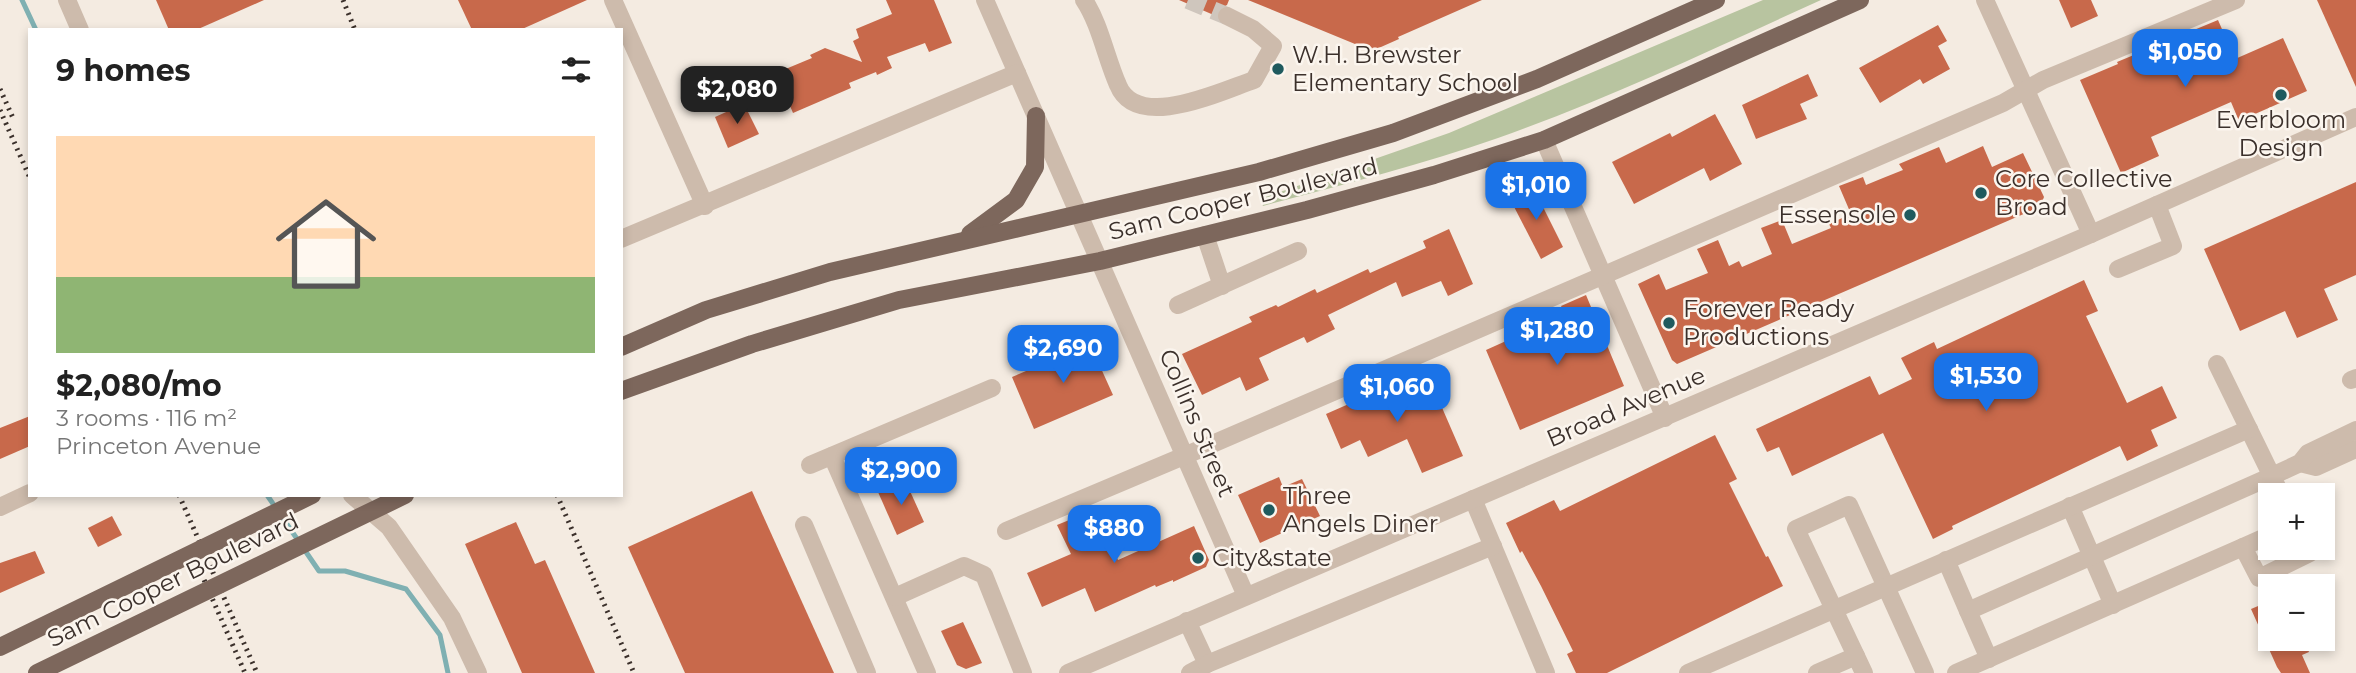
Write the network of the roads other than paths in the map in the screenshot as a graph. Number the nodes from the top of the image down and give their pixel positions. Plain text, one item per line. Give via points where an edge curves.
1 (67, 0) edge
2 (613, 0) edge
3 (985, 0) edge
4 (1084, 0) edge
5 (1716, 0) edge
6 (1860, 0) edge
7 (1986, 0) edge
8 (2236, 0) edge
9 (1227, 16) tunnel mouth
10 (79, 28) edge
11 (1017, 73) junction
12 (2025, 90) junction
13 (1036, 116) junction
14 (2356, 117) edge
15 (1544, 140) junction
16 (2157, 205) junction
17 (705, 206) junction
18 (1079, 213) junction
19 (1205, 234) junction
20 (2091, 234) junction
21 (623, 238) edge
22 (960, 240) junction
23 (1298, 251) dead end
24 (1100, 261) junction
25 (2118, 269) dead end
26 (1602, 275) junction
27 (1222, 286) junction
28 (1178, 305) dead end
29 (623, 345) edge
30 (2217, 364) dead end
31 (992, 388) dead end
32 (623, 390) edge
33 (1665, 418) junction
34 (2249, 429) junction
35 (2354, 440) edge
36 (832, 456) junction
37 (1185, 456) junction
38 (810, 465) dead end
39 (2272, 477) junction
40 (2275, 483) edge
41 (28, 495) edge
42 (308, 497) edge
43 (354, 497) edge
44 (401, 497) edge
45 (1473, 499) junction
46 (2070, 506) junction
47 (0, 507) edge
48 (804, 525) dead end
49 (1006, 531) dead end
50 (2258, 540) edge
51 (1493, 546) junction
52 (2243, 547) junction
53 (2092, 556) junction
54 (1946, 560) junction
55 (2296, 560) edge
56 (1886, 586) junction
57 (1246, 596) junction
58 (895, 597) junction
59 (2113, 605) junction
60 (1835, 609) junction
61 (1968, 611) junction
62 (1187, 621) junction
63 (0, 647) edge
64 (1856, 656) junction
65 (1989, 659) junction
66 (1207, 664) junction
67 (1077, 671) edge
68 (37, 673) edge
69 (478, 673) edge
70 (867, 673) edge
71 (927, 673) edge
72 (1023, 673) edge
73 (1190, 673) edge
74 (1546, 673) edge
75 (1688, 673) edge
76 (1817, 673) edge
77 (1864, 673) edge
78 (1926, 673) edge
79 (1956, 673) edge

1 - 10 street
2 - 17 street
3 - 11 street, Collins Street
4 - 9 street via 1119,89 1147,108 1180,105 1254,80 1273,46
5 - 18 main road, Sam Cooper Boulevard via 1537,79 1393,133 1259,172
6 - 15 main road, Sam Cooper Boulevard
7 - 12 street
8 - 12 street
11 - 13 street, Collins Street
11 - 17 street
12 - 20 street
12 - 26 street
13 - 18 street, Collins Street
13 - 22 main road via 1035,167 1016,200
14 - 16 street, Broad Avenue
15 - 19 main road, Sam Cooper Boulevard via 1434,175
15 - 26 street
16 - 20 street, Broad Avenue
16 - 25 street via 2173,246
17 - 21 street
18 - 22 main road, Sam Cooper Boulevard
18 - 24 street, Collins Street
19 - 24 main road, Sam Cooper Boulevard
19 - 27 street
20 - 33 street, Broad Avenue
22 - 29 main road, Sam Cooper Boulevard via 830,272 706,310
23 - 27 street
24 - 32 main road, Sam Cooper Boulevard via 899,300 752,344
24 - 37 street, Collins Street
26 - 33 street
26 - 37 street
27 - 28 street
30 - 34 street
31 - 36 street
33 - 45 street, Broad Avenue
34 - 39 street
34 - 46 street
35 - 39 street via 2308,453 2300,463
36 - 38 street
36 - 58 street
37 - 49 street
37 - 57 street, Collins Street
39 - 40 street
39 - 53 street
41 - 47 street
42 - 63 main road, Sam Cooper Boulevard, bridge
43 - 69 street via 389,527 452,618
44 - 68 main road, Sam Cooper Boulevard, bridge
45 - 51 street
45 - 57 street, Broad Avenue
46 - 53 street
46 - 54 street
48 - 70 street
50 - 52 street
51 - 66 street
51 - 74 street
52 - 55 street via 2259,578
52 - 59 street
53 - 59 street
53 - 61 street
54 - 56 street
54 - 61 street
56 - 60 street
56 - 60 street via 1849,505 1796,529
56 - 78 street
57 - 62 street, Broad Avenue
58 - 71 street
58 - 72 street via 964,566 984,575
59 - 65 street
60 - 64 street
60 - 75 street
61 - 65 street
62 - 66 street
62 - 67 street, Broad Avenue
64 - 76 street
64 - 77 street
65 - 79 street
66 - 73 street

